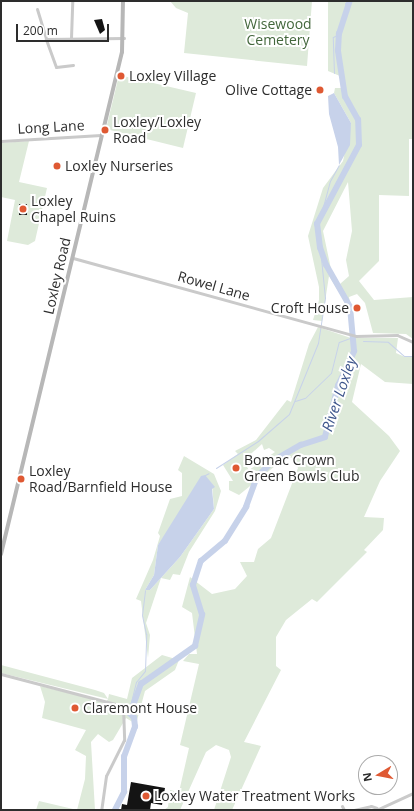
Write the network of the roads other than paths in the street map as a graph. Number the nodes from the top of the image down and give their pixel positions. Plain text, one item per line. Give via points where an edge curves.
1 (72, 1) edge
2 (123, 1) edge
3 (37, 9) dead end
4 (71, 38) junction
5 (124, 38) junction
6 (46, 39) junction
7 (73, 65) dead end
8 (101, 135) junction
9 (1, 140) edge
10 (73, 258) junction
11 (413, 276) edge
12 (413, 284) edge
13 (413, 342) edge
14 (1, 554) edge
15 (1, 674) edge
16 (413, 793) edge
17 (376, 809) edge
18 (101, 810) edge
19 (354, 810) edge

1 - 4 street
2 - 5 main road, Loxley Road
3 - 6 street
4 - 5 street
4 - 6 street
5 - 8 main road, Loxley Road
6 - 7 street via 56,67
8 - 9 street, Long Lane
8 - 10 main road, Loxley Road
10 - 13 street, Rowel Lane via 356,336 396,335
10 - 14 main road, Loxley Road
11 - 12 street
15 - 18 street via 123,706 124,740 106,776
16 - 17 street
17 - 19 street via 371,806

